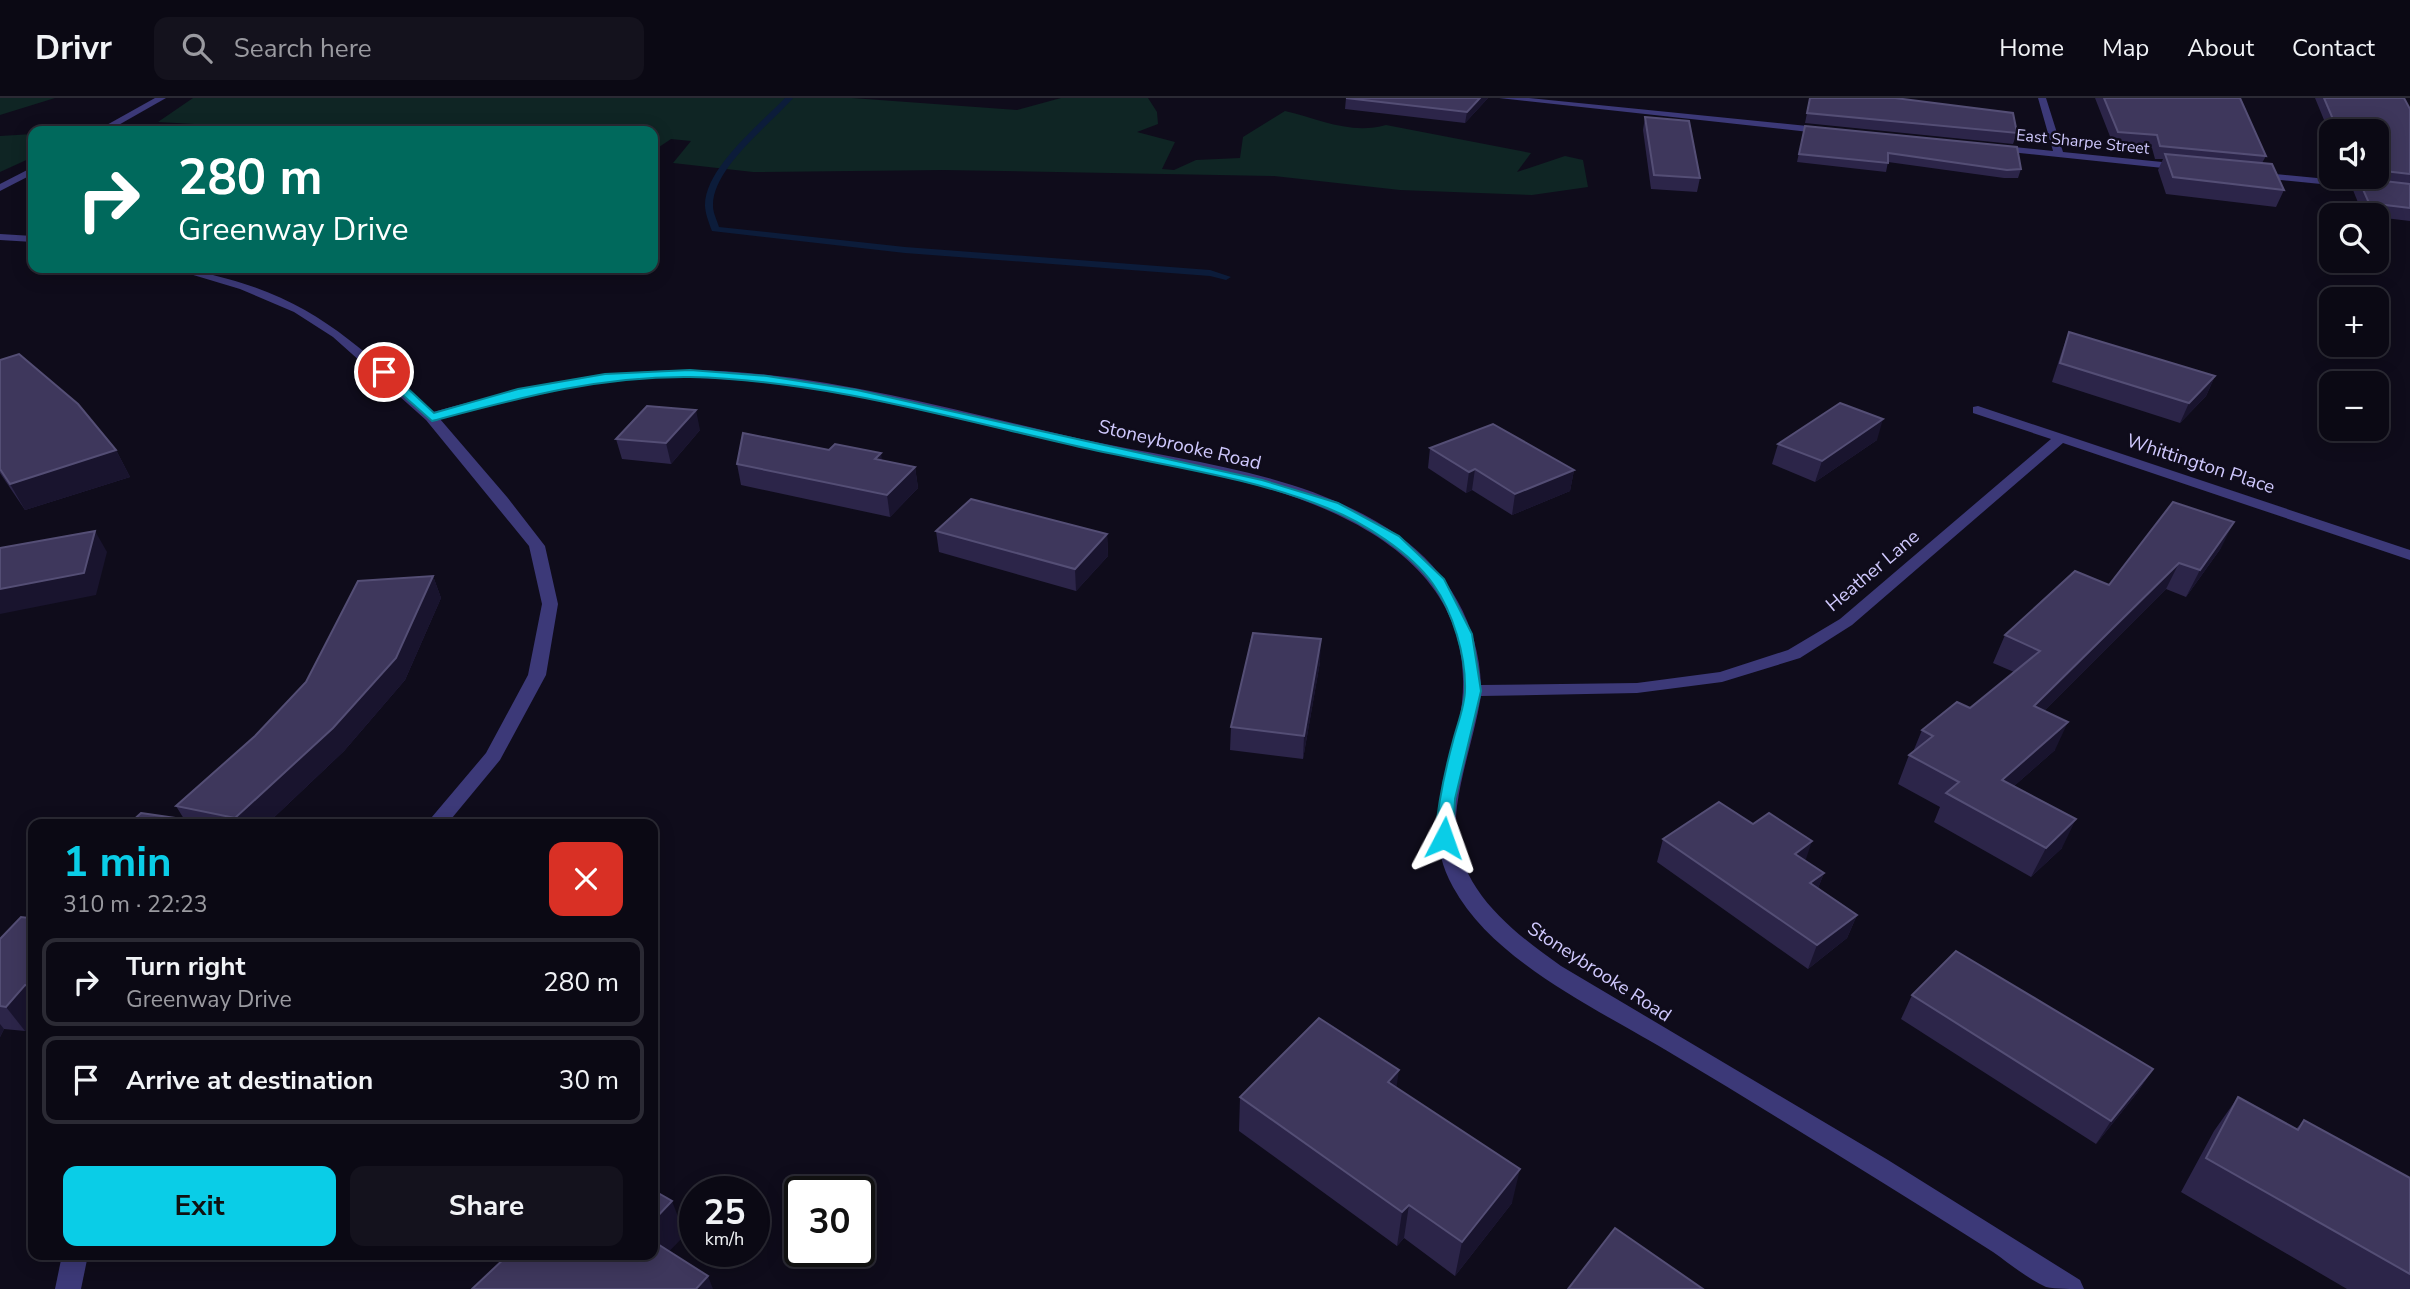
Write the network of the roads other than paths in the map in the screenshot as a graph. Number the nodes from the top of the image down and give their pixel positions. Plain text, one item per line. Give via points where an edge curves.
1 (162, 98) edge
2 (1503, 98) edge
3 (2042, 98) edge
4 (1544, 100) edge
5 (110, 126) edge
6 (1842, 132) edge
7 (1978, 146) edge
8 (2059, 155) junction
9 (2194, 168) edge
10 (28, 173) edge
11 (2248, 174) edge
12 (0, 188) edge
13 (2410, 190) edge
14 (0, 237) edge
15 (28, 239) edge
16 (194, 273) edge
17 (1978, 410) dead end
18 (432, 417) junction
19 (2060, 437) junction
20 (2410, 555) edge
21 (1473, 691) junction
22 (440, 819) edge
23 (74, 1260) edge
24 (68, 1289) edge
25 (2071, 1289) edge

1 - 5 street
2 - 4 street
3 - 8 street
4 - 6 street
7 - 8 street, East Sharpe Street
8 - 9 street, East Sharpe Street
10 - 12 street
11 - 13 street
14 - 15 street
16 - 18 street via 298,309 337,334
17 - 19 street, Whittington Place
18 - 21 street, Stoneybrooke Road via 518,393 605,378 728,376 857,394 1262,484 1333,505 1394,538 1439,582 1464,634
18 - 22 street via 537,546 550,604 537,675 493,756
19 - 20 street, Whittington Place
19 - 21 street, Heather Lane via 1846,622 1794,654 1722,677 1637,688
21 - 25 street, Stoneybrooke Road via 1447,799 1444,838 1458,877 1482,912 1520,947 1585,990 1977,1226
23 - 24 street

